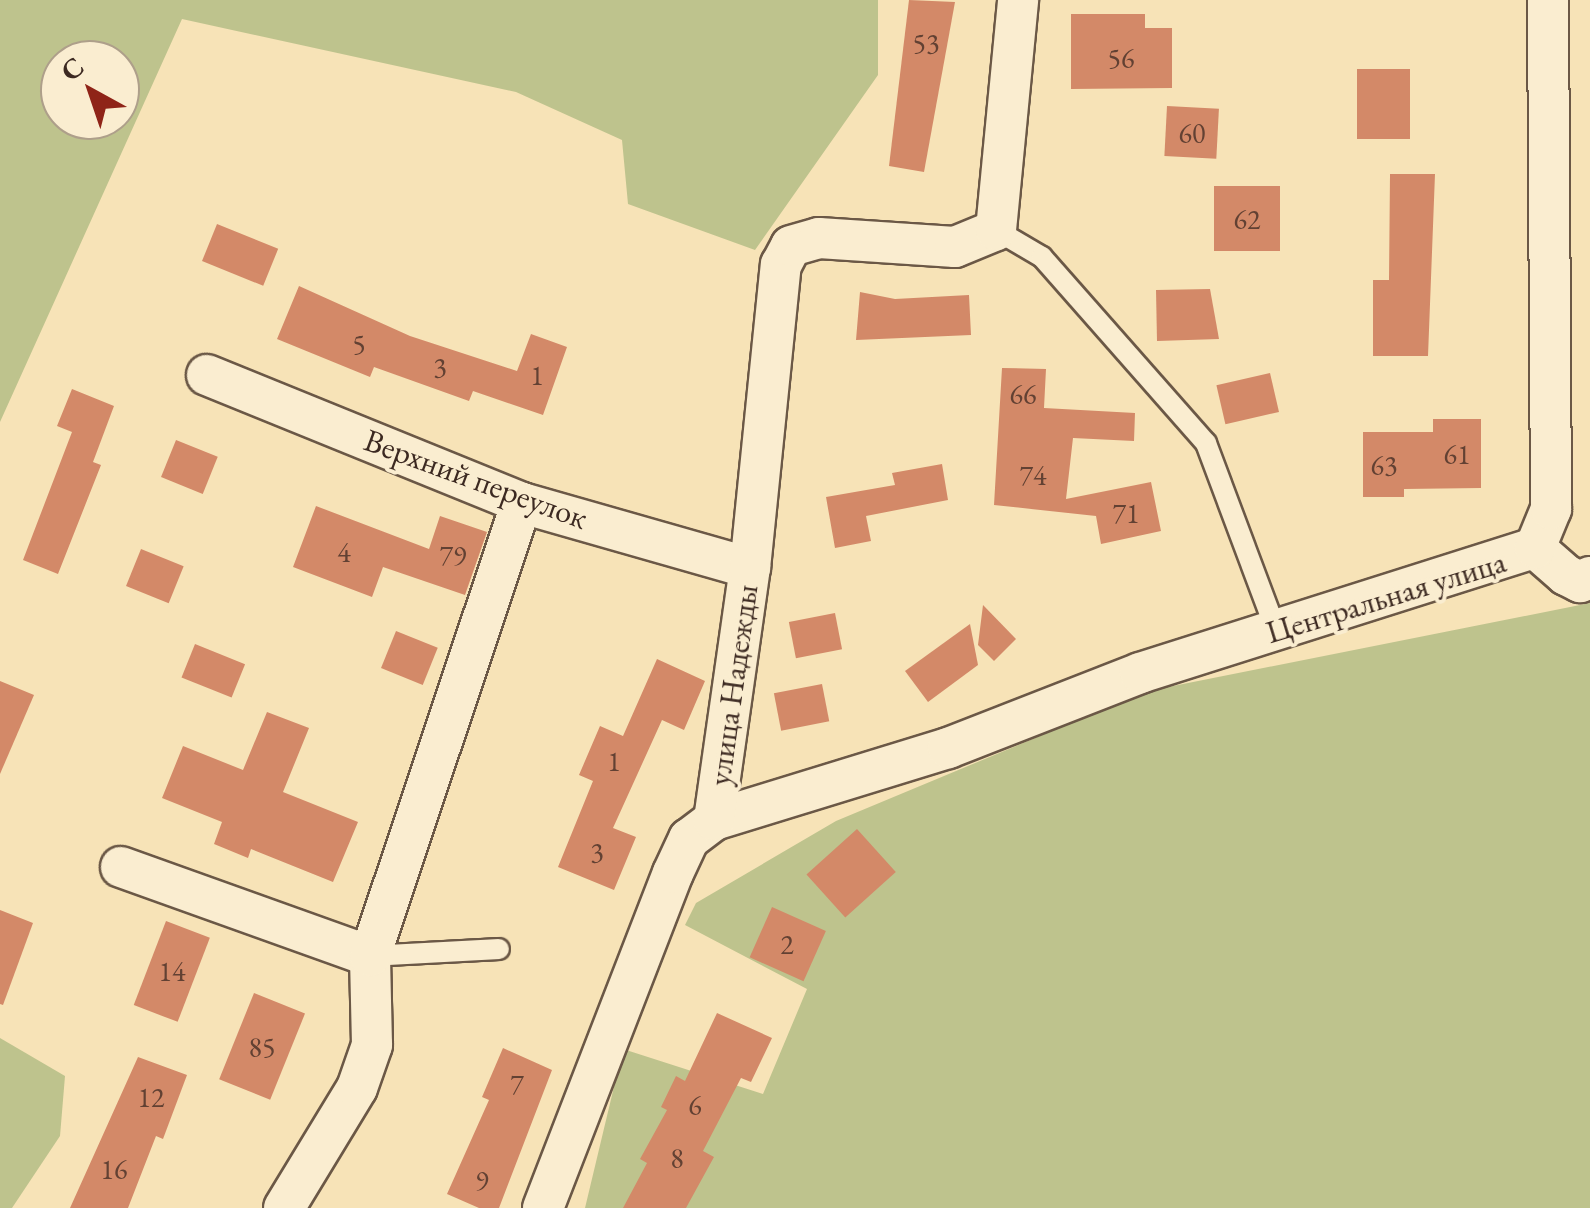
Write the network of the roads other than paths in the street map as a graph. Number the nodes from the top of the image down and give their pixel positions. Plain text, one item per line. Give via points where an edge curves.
1 (1548, 0) edge
2 (1015, 15) edge
3 (996, 230) junction
4 (207, 376) dead end
5 (522, 503) junction
6 (1535, 548) junction
7 (750, 568) junction
8 (1590, 577) edge
9 (1276, 630) junction
10 (714, 820) junction
11 (121, 867) dead end
12 (500, 949) dead end
13 (370, 956) junction
14 (284, 1208) edge
15 (543, 1208) edge

1 - 6 street, Центральная улица via 1550,509
2 - 3 street
3 - 7 street, улица Надежды via 955,248 819,238 791,246 781,264
3 - 9 lane via 1042,257 1206,443
4 - 5 street, Верхний переулок
5 - 7 street, Верхний переулок
5 - 13 street
6 - 8 street via 1566,575 1580,582
6 - 9 street, Центральная улица
7 - 10 street, улица Надежды
9 - 10 street, Центральная улица via 1140,673 948,748
10 - 15 street, улица Надежды via 689,838 673,873
11 - 13 street
12 - 13 lane
13 - 14 street via 372,1046 357,1088

